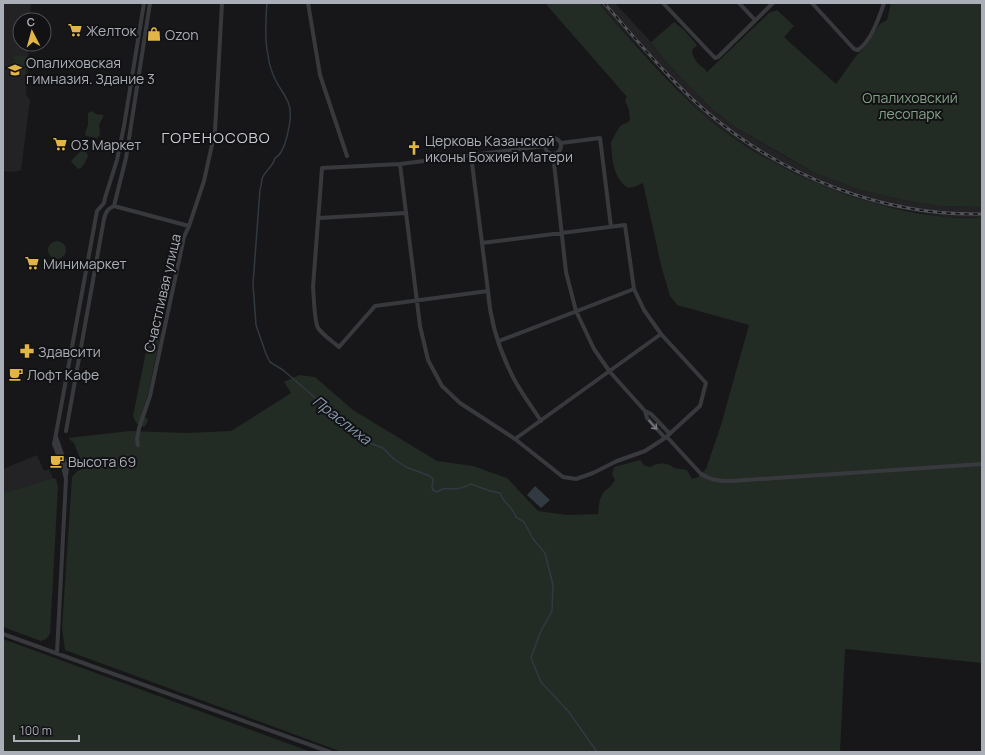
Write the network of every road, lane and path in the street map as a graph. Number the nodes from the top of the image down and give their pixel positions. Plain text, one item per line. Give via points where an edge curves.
1 (144, 3) edge
2 (150, 3) edge
3 (222, 3) edge
4 (308, 3) edge
5 (663, 3) edge
6 (738, 3) edge
7 (773, 3) edge
8 (812, 3) edge
9 (884, 3) edge
10 (755, 20) junction
11 (561, 143) junction
12 (544, 146) junction
13 (553, 154) junction
14 (471, 155) junction
15 (347, 156) dead end
16 (400, 164) junction
17 (114, 206) junction
18 (406, 213) junction
19 (319, 218) junction
20 (189, 226) junction
21 (611, 227) junction
22 (562, 233) junction
23 (482, 244) junction
24 (634, 289) junction
25 (488, 291) junction
26 (418, 300) junction
27 (576, 311) junction
28 (661, 334) junction
29 (499, 341) junction
30 (610, 372) junction
31 (541, 421) junction
32 (66, 430) dead end
33 (667, 436) junction
34 (515, 439) junction
35 (138, 445) dead end
36 (982, 464) edge
37 (3, 634) edge
38 (57, 653) junction
39 (330, 752) edge

1 - 38 street via 124,126 104,203 97,211 56,434 67,469
2 - 17 street via 126,158
3 - 20 street, Счастливая улица via 216,131 204,181
4 - 15 street via 320,75
5 - 10 street via 715,58
6 - 10 street
7 - 10 street
8 - 9 street via 854,49 858,50 877,23
11 - 12 street via 554,137 549,138
11 - 13 street via 558,153
11 - 21 street via 600,138
12 - 13 street
12 - 14 street
13 - 22 street
14 - 16 street
14 - 23 street
16 - 18 street
16 - 19 street via 322,168
17 - 20 street
17 - 32 street via 106,211 104,219
18 - 19 street
18 - 26 street
19 - 26 street via 313,287 318,327 339,347 375,306
20 - 35 street, Счастливая улица via 184,237 150,396 139,428
21 - 22 street
21 - 24 street via 626,226
22 - 23 street
22 - 27 street via 566,272
23 - 25 street
24 - 27 street
24 - 28 street via 644,310
25 - 26 street
25 - 29 street via 490,312
26 - 34 street via 420,326 428,360 442,386 460,403
27 - 29 street
27 - 30 street via 594,349
28 - 30 street
28 - 33 street via 706,383 700,406
29 - 31 street via 515,380
30 - 31 street
30 - 33 street via 645,411 647,418
31 - 34 street
33 - 34 street via 645,451 576,479 563,477
33 - 36 street via 701,474 718,480
37 - 38 street
38 - 39 street

